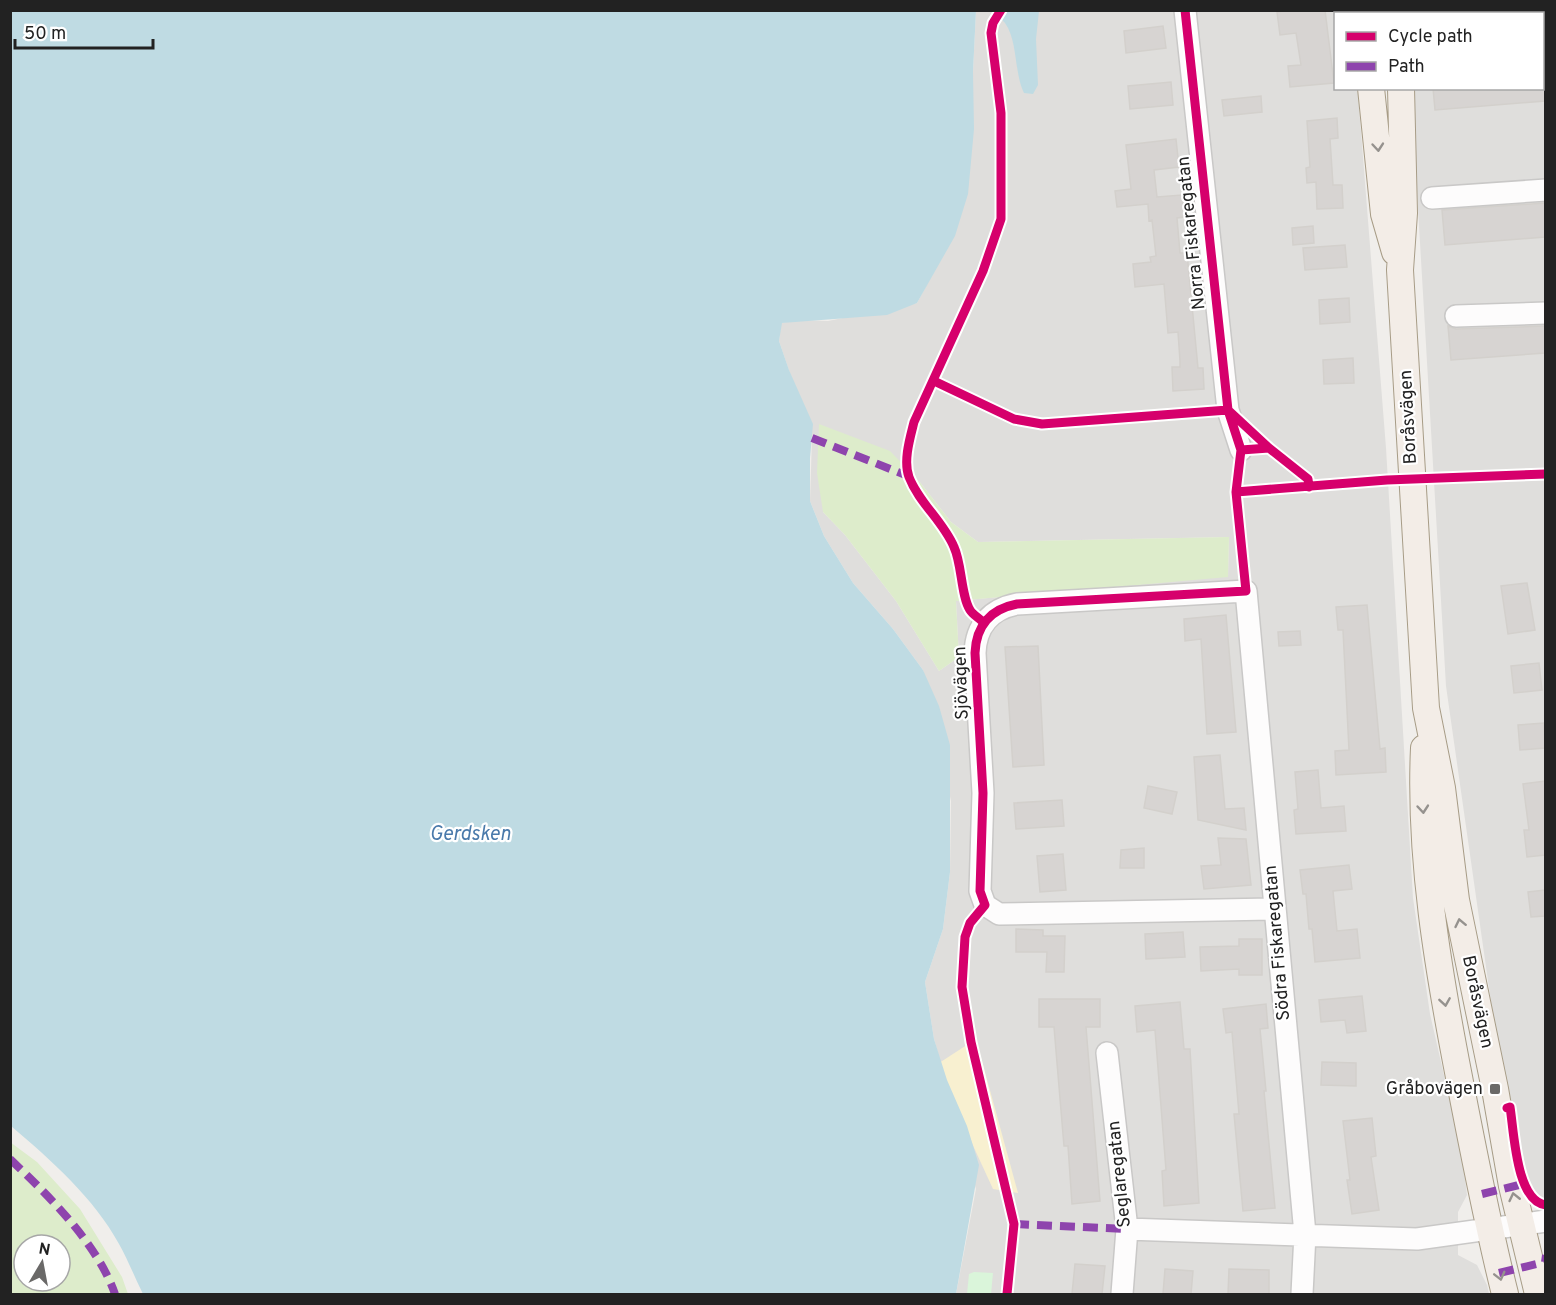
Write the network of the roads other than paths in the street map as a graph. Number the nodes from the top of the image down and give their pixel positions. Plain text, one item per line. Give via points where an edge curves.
1 (1185, 10) edge
2 (1371, 90) edge
3 (1401, 90) edge
4 (1545, 190) edge
5 (1432, 198) dead end
6 (1400, 270) junction
7 (1545, 314) edge
8 (1456, 315) dead end
9 (1241, 450) dead end
10 (1246, 591) joint
11 (1426, 708) junction
12 (1275, 909) junction
13 (1107, 1053) dead end
14 (1533, 1223) edge
15 (1489, 1228) junction
16 (1127, 1229) junction
17 (1305, 1234) junction
18 (1122, 1294) edge
19 (1302, 1294) edge
20 (1505, 1294) edge
21 (1538, 1294) edge

1 - 9 street, Norra Fiskaregatan via 1228,410
2 -> 6 main road, Boråsvägen via 1384,214
3 - 6 main road, Boråsvägen via 1404,213
4 - 5 street
6 - 11 main road, Boråsvägen
7 - 8 street
10 - 12 street, Södra Fiskaregatan
10 - 12 street, Sjövägen via 1017,604 999,609 983,622 975,641 983,793 980,891 985,905 999,914
14 -> 11 main road, Boråsvägen via 1513,1193 1455,900 1442,788
11 -> 15 main road, Boråsvägen via 1422,796 1430,904 1448,1022
12 - 17 street, Södra Fiskaregatan
13 - 16 street, Seglaregatan
14 - 15 street
14 - 21 main road, Boråsvägen
15 - 17 street via 1417,1239
15 -> 20 main road, Boråsvägen
16 - 17 street
16 - 18 street, Seglaregatan
17 - 19 street, Södra Fiskaregatan

